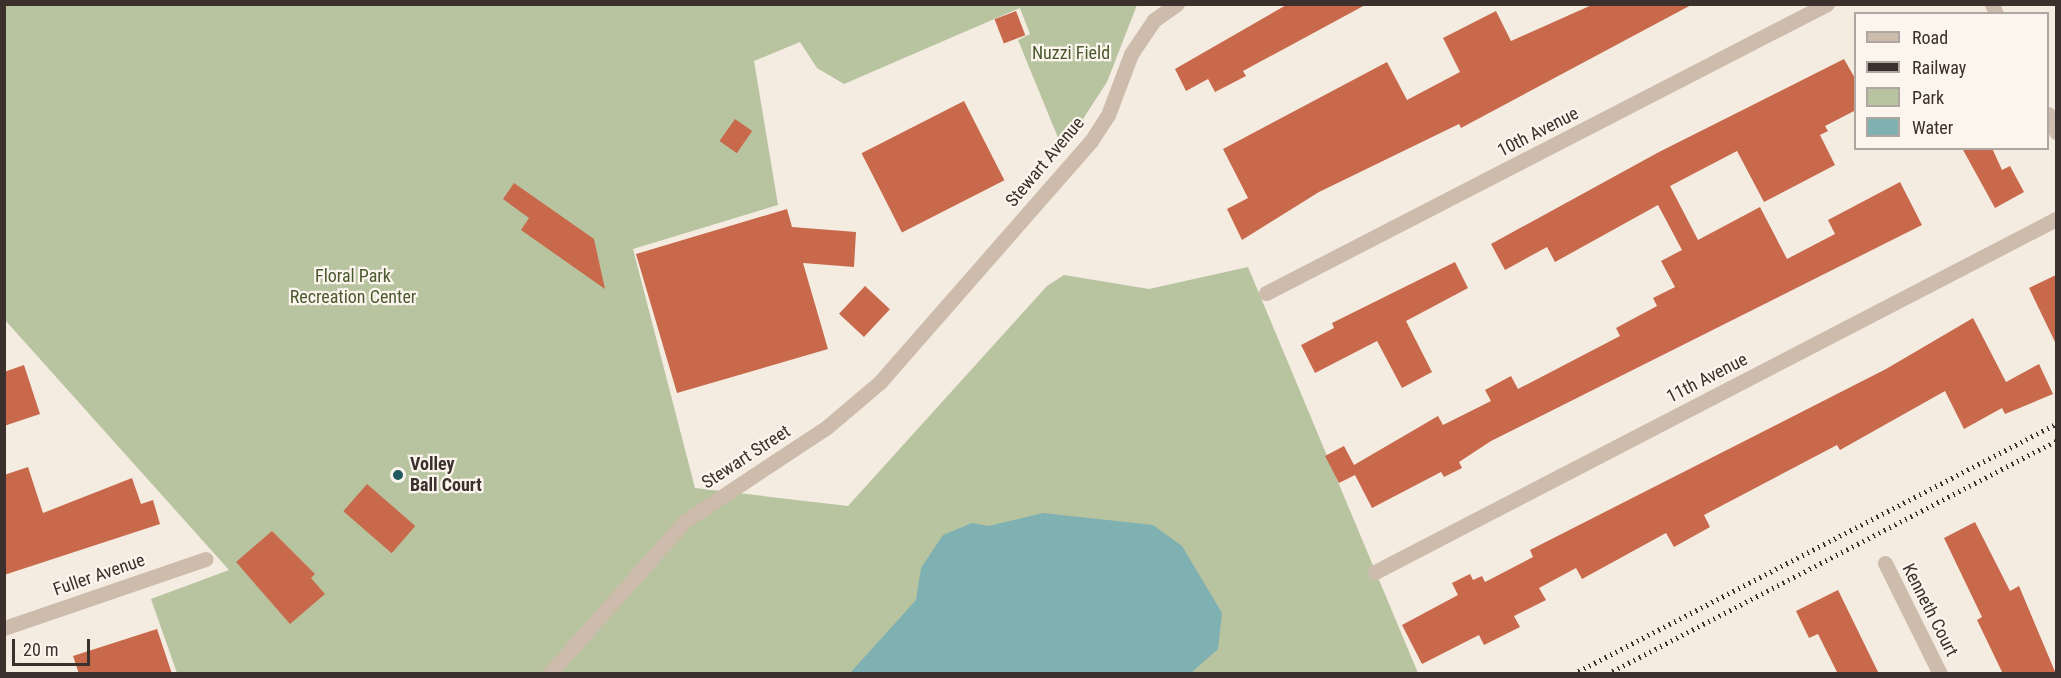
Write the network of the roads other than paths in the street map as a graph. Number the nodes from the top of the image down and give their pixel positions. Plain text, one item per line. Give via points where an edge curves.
1 (1176, 4) edge
2 (1827, 4) edge
3 (2049, 116) edge
4 (2056, 132) edge
5 (2056, 219) edge
6 (970, 279) joint
7 (1266, 293) dead end
8 (206, 559) dead end
9 (1885, 563) dead end
10 (1375, 572) dead end
11 (4, 628) edge
12 (549, 674) edge
13 (1940, 674) edge

1 - 6 street, Stewart Avenue via 1154,20 1131,54 1108,115 1091,141
2 - 7 street, 10th Avenue
3 - 4 street
5 - 10 street, 11th Avenue
6 - 12 street, Stewart Street via 856,405 685,521
8 - 11 street, Fuller Avenue
9 - 13 street, Kenneth Court

